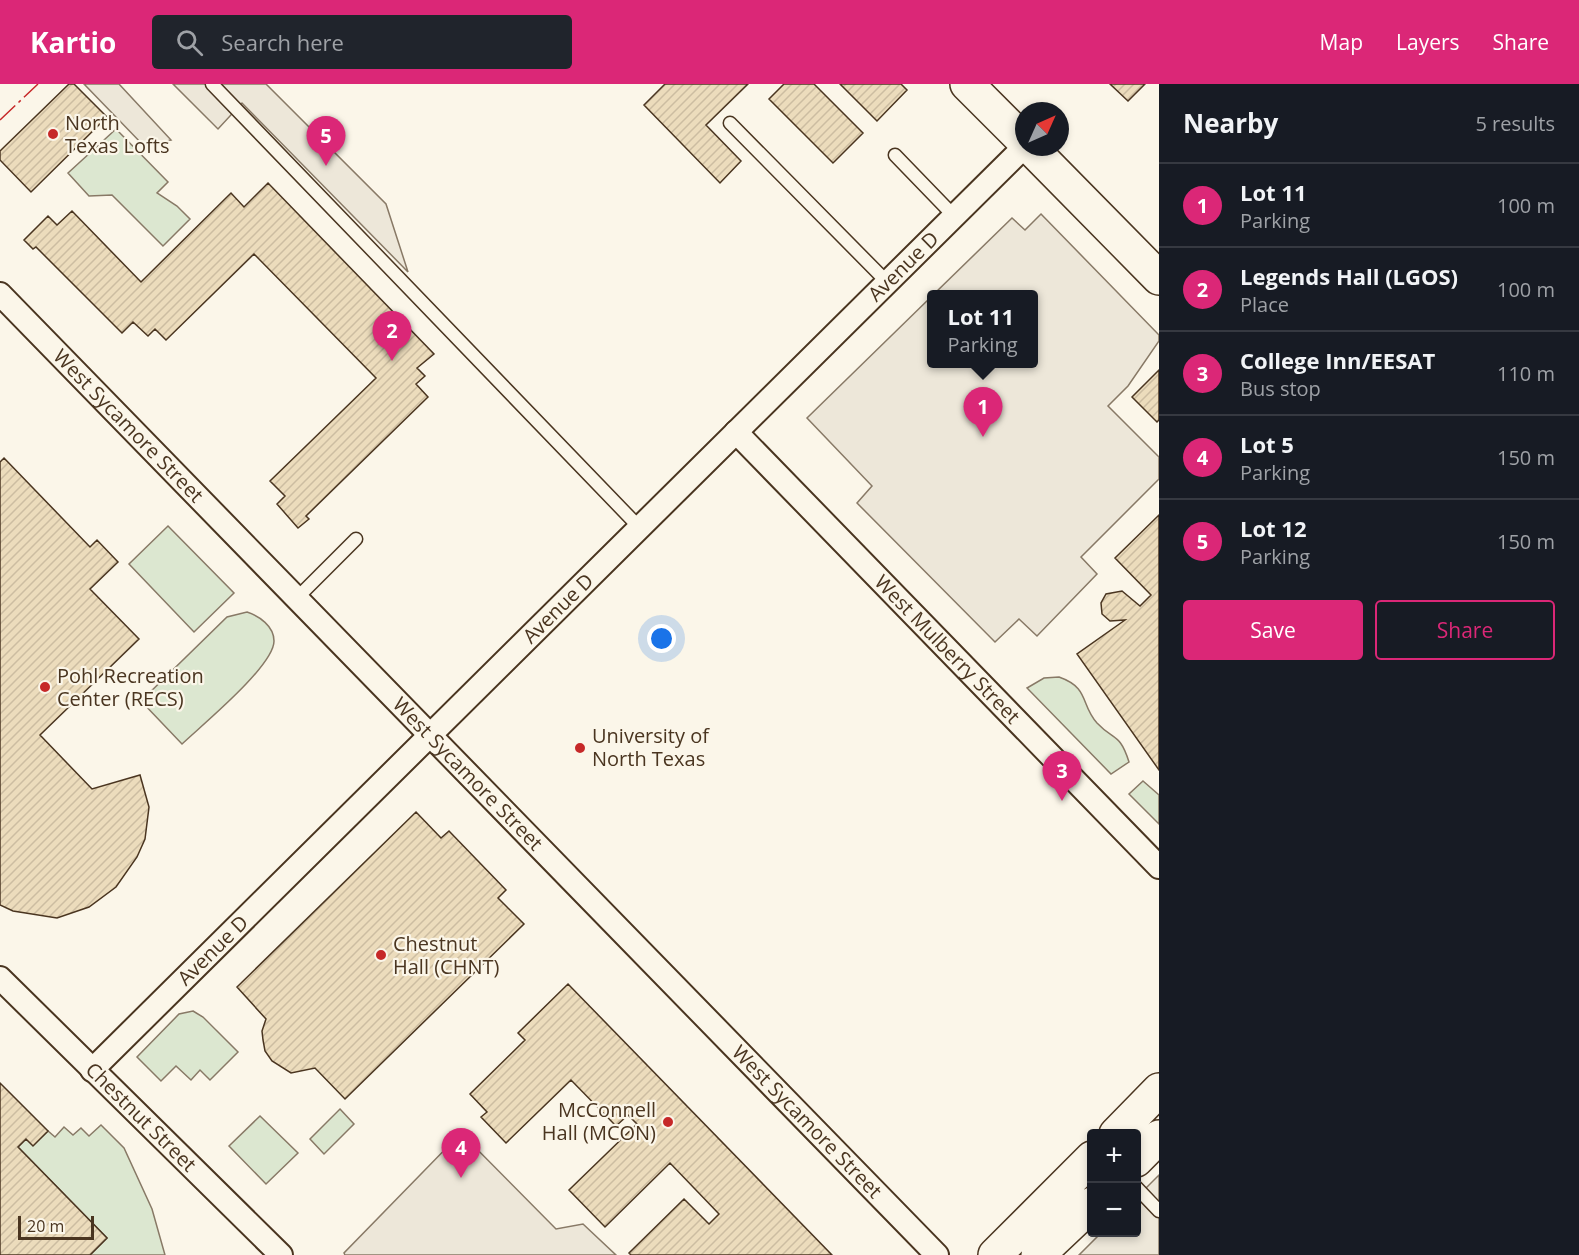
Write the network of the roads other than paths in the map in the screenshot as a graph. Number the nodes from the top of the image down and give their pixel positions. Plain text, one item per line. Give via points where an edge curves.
1 (212, 84) edge
2 (967, 84) edge
3 (730, 123) dead end
4 (1015, 132) edge
5 (895, 155) dead end
6 (1015, 156) edge
7 (1039, 156) edge
8 (954, 216) junction
9 (1159, 278) edge
10 (887, 282) junction
11 (0, 294) edge
12 (736, 432) junction
13 (639, 527) junction
14 (356, 539) dead end
15 (297, 598) junction
16 (430, 735) junction
17 (1159, 867) edge
18 (0, 978) edge
19 (92, 1070) junction
20 (1159, 1090) edge
21 (1121, 1129) edge
22 (1159, 1137) edge
23 (1141, 1156) edge
24 (1087, 1163) edge
25 (1141, 1191) edge
26 (1087, 1209) edge
27 (1159, 1211) edge
28 (282, 1255) edge
29 (937, 1255) edge
30 (995, 1255) edge
31 (1038, 1255) edge

1 - 13 lane
2 - 4 street
3 - 10 lane
5 - 8 lane
6 - 8 street, Avenue D
7 - 9 street
8 - 10 street, Avenue D
10 - 12 street, Avenue D
11 - 15 street, West Sycamore Street
12 - 13 street, Avenue D
12 - 17 street, West Mulberry Street
13 - 16 street, Avenue D
14 - 15 lane
15 - 16 street, West Sycamore Street
16 - 19 street, Avenue D
16 - 29 street, West Sycamore Street
18 - 19 street, Chestnut Street
19 - 28 street, Chestnut Street
20 - 21 street
22 - 23 street
24 - 30 street
25 - 27 lane
26 - 31 street

